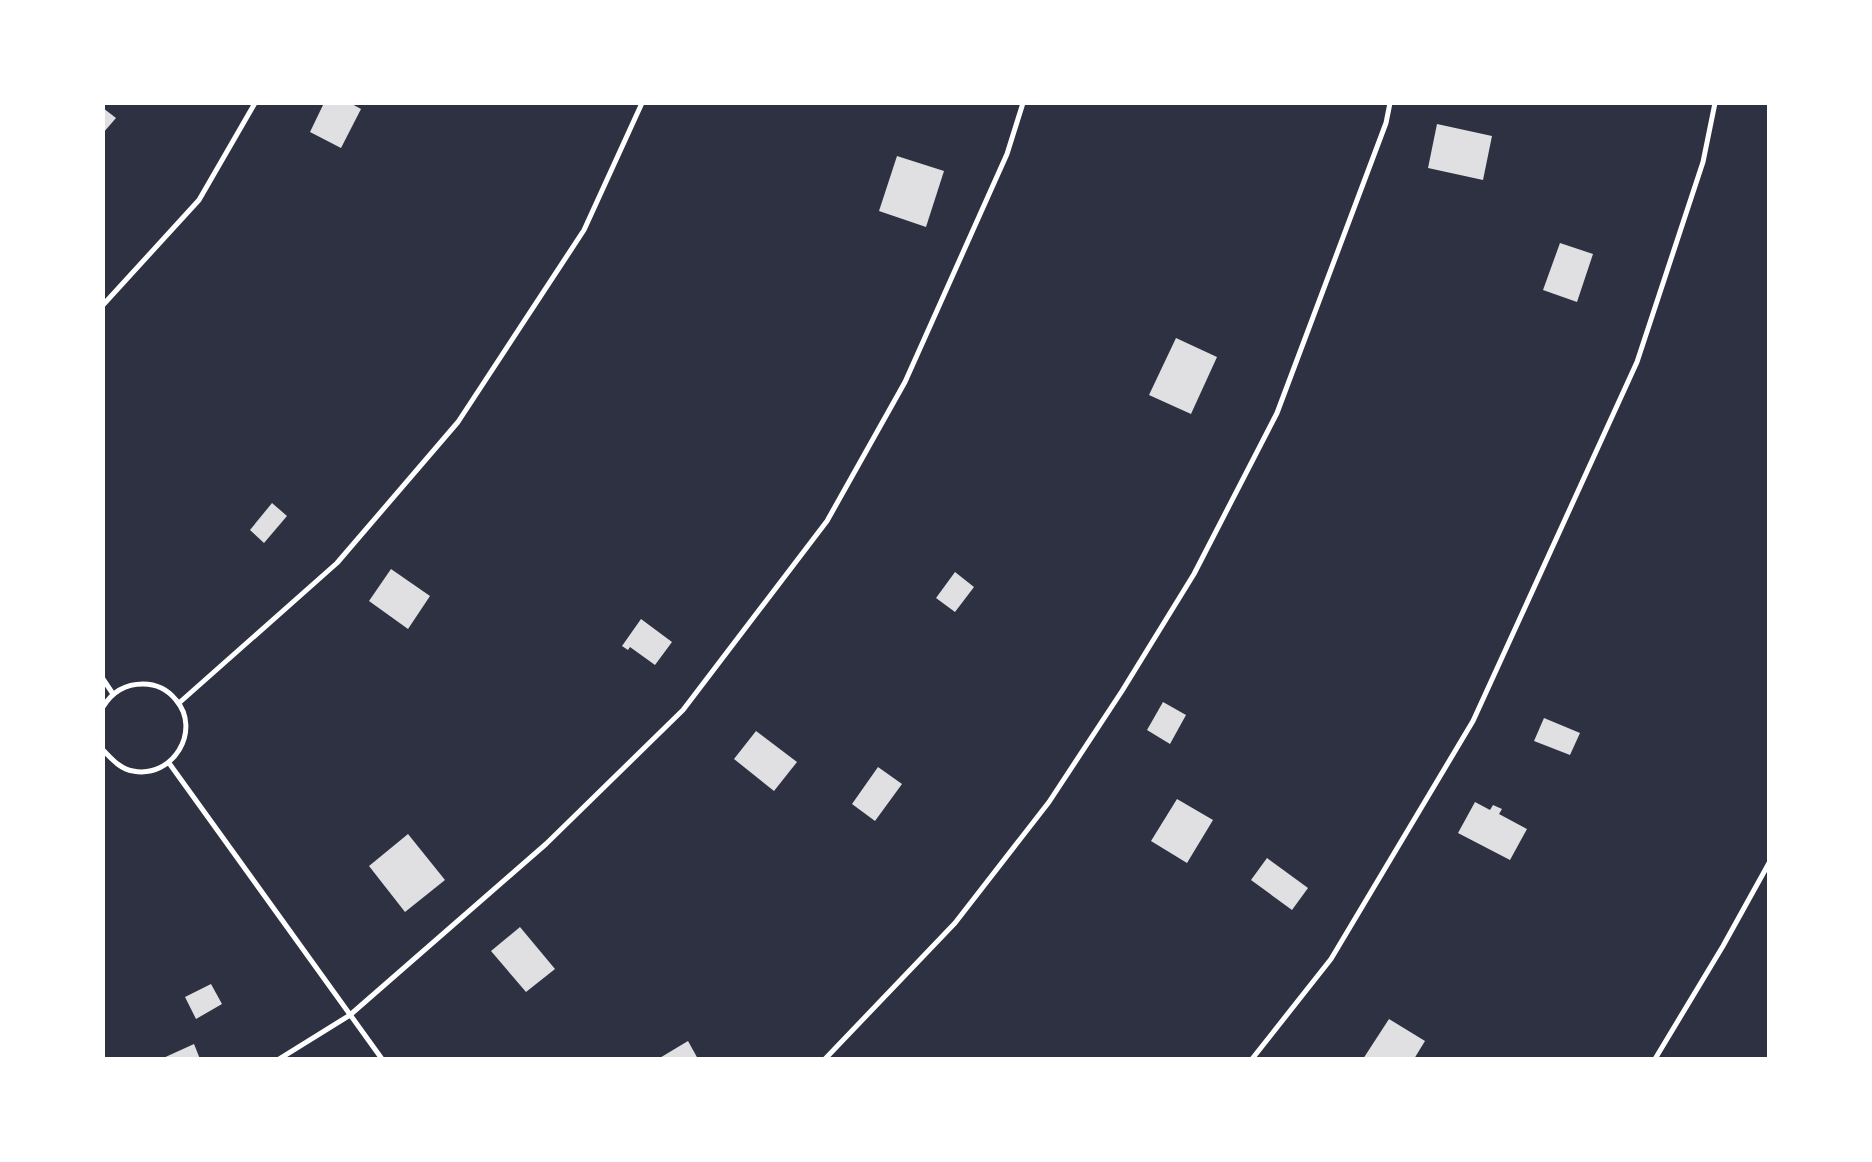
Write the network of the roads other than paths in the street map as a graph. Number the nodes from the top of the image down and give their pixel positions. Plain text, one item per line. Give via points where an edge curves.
1 (255, 103) edge
2 (642, 103) edge
3 (1023, 103) edge
4 (1390, 103) edge
5 (1715, 103) edge
6 (103, 305) edge
7 (103, 679) edge
8 (113, 694) junction
9 (179, 704) junction
10 (103, 707) edge
11 (103, 750) edge
12 (169, 763) junction
13 (1769, 863) edge
14 (350, 1015) junction
15 (279, 1059) edge
16 (382, 1059) edge
17 (825, 1059) edge
18 (1252, 1059) edge
19 (1655, 1059) edge

1 - 6 lane via 199,200
2 - 9 lane via 584,230 458,422 337,564
3 - 14 lane via 1007,154 905,382 827,521 682,710 546,844
4 - 17 lane via 1277,413 1194,574 1049,802 955,923
5 - 18 lane via 1703,162 1637,362 1473,721 1331,959
7 - 8 lane
8 - 9 lane via 135,684 148,684 160,687
8 - 10 lane
9 - 12 lane via 186,719 186,735
11 - 12 lane via 116,764 134,771 152,771
12 - 14 lane
13 - 19 lane
14 - 15 lane
14 - 16 lane

